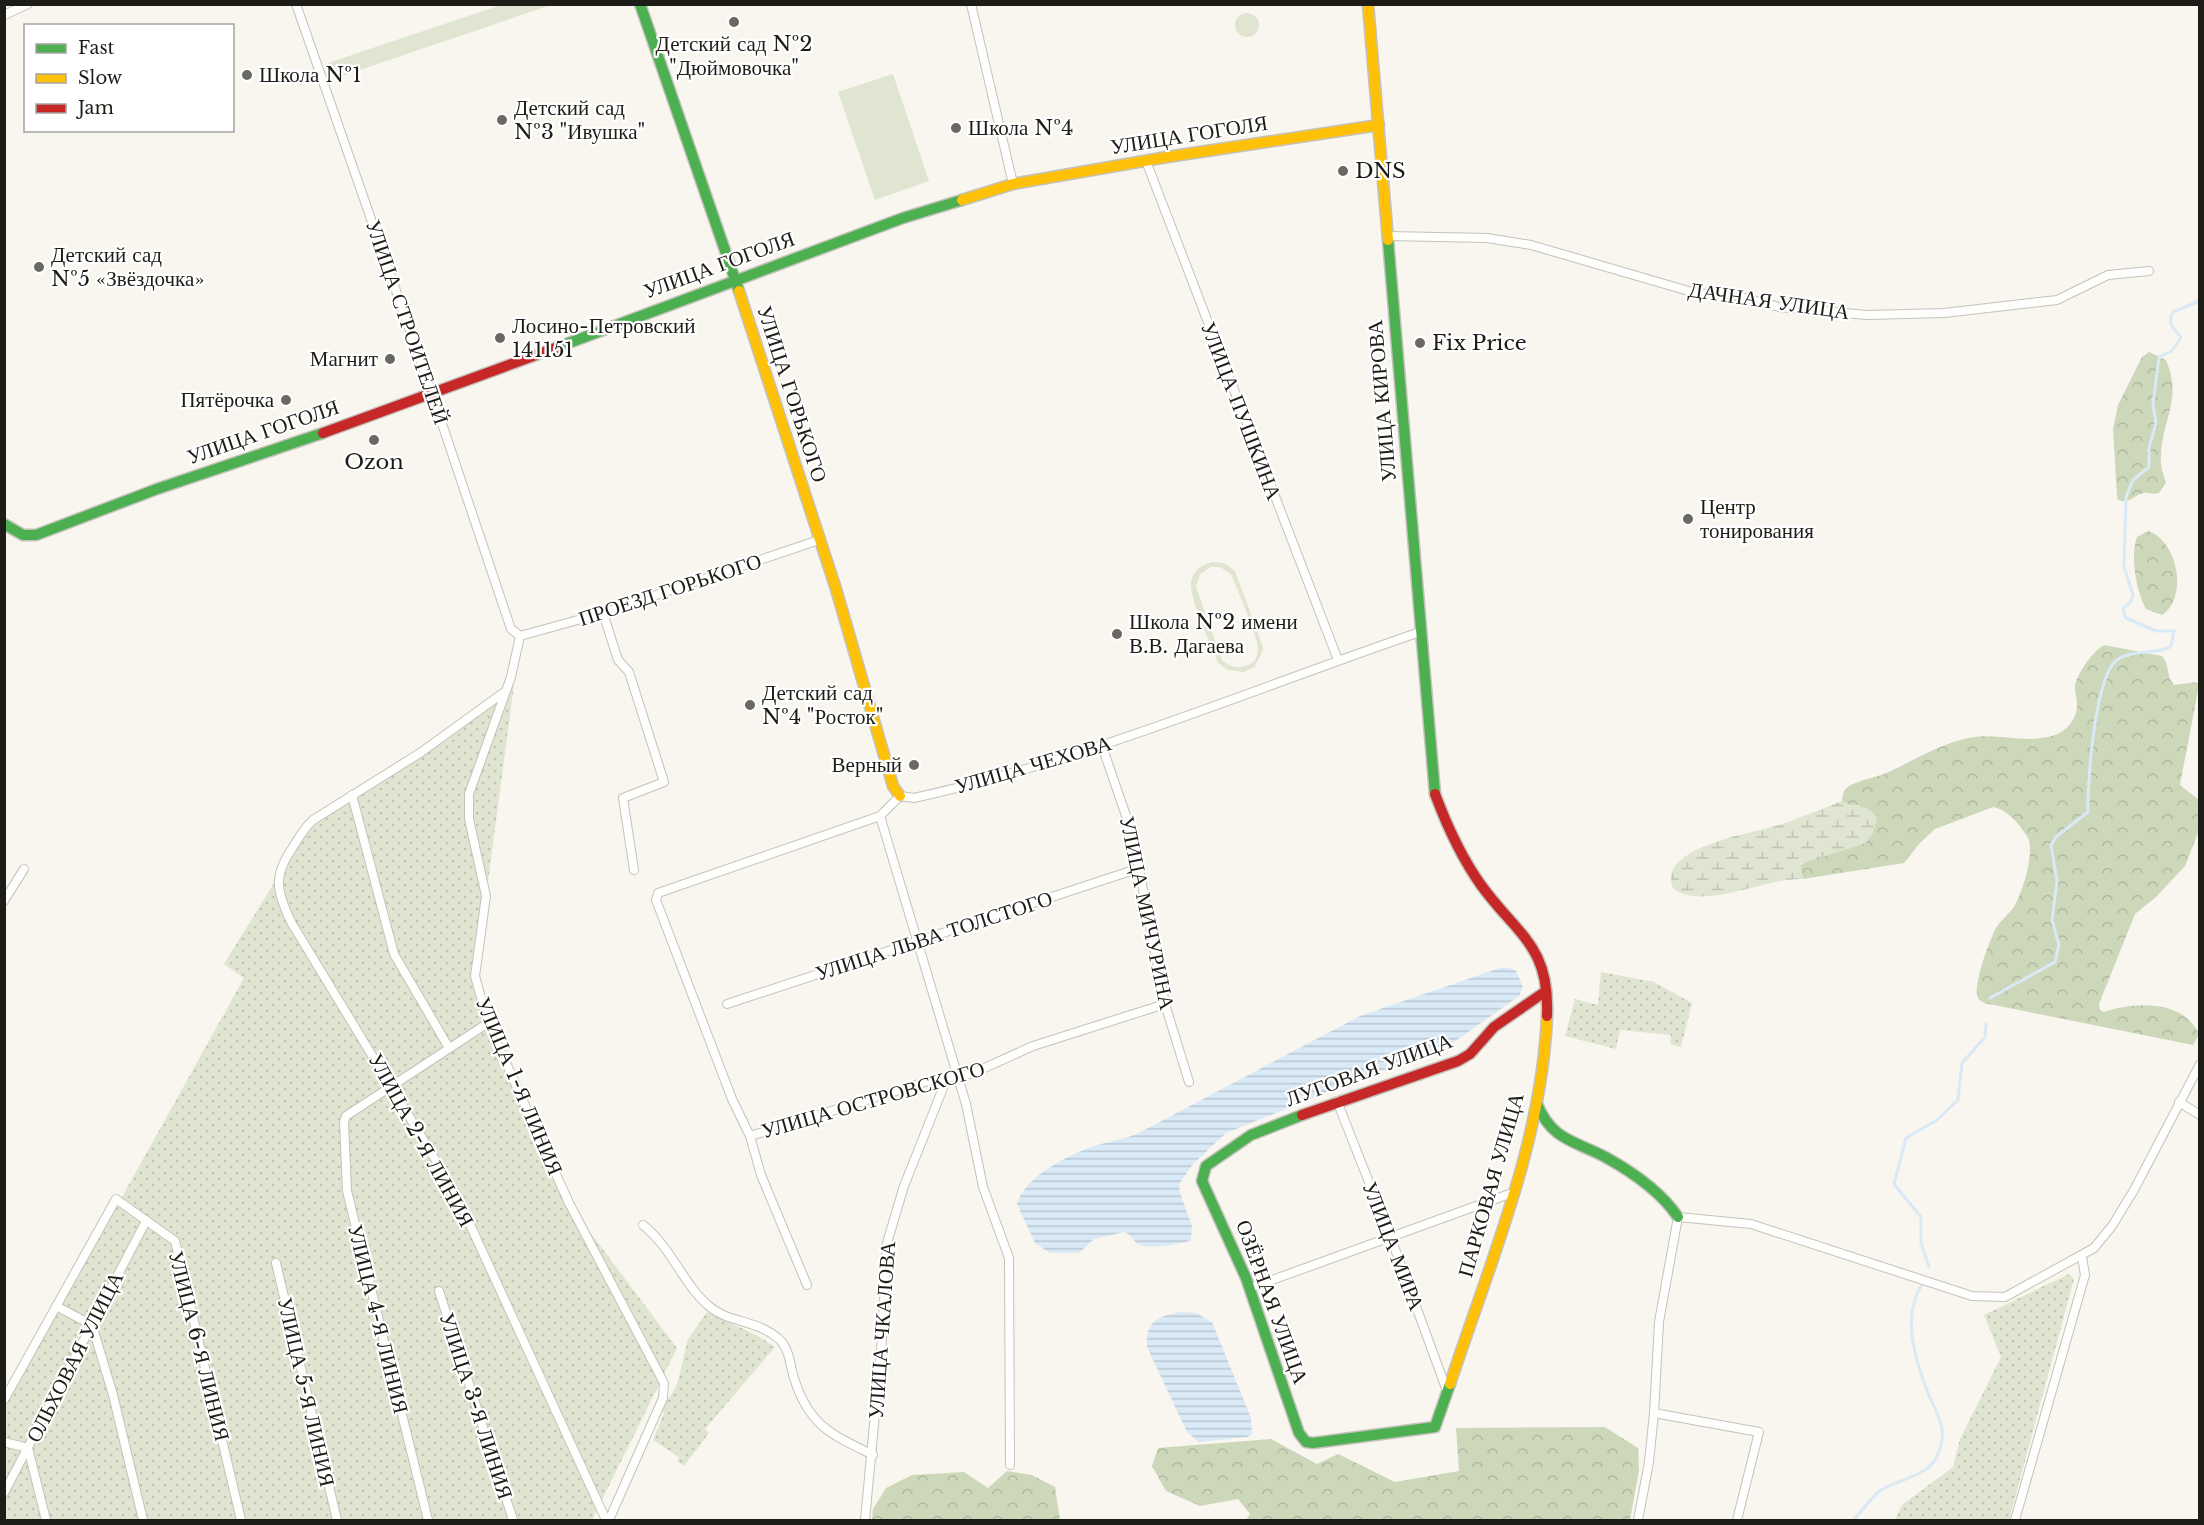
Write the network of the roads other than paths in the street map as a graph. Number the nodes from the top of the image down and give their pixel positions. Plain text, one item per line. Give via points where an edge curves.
1 (28, 4) edge
2 (296, 4) edge
3 (640, 4) edge
4 (971, 4) edge
5 (1368, 4) edge
6 (4, 15) edge
7 (1379, 125) junction
8 (1146, 161) junction
9 (1012, 184) junction
10 (1388, 236) junction
11 (2149, 271) dead end
12 (735, 279) junction
13 (432, 393) junction
14 (4, 524) edge
15 (819, 540) junction
16 (603, 614) junction
17 (1420, 632) junction
18 (520, 636) junction
19 (1338, 660) junction
20 (504, 693) junction
21 (1102, 746) junction
22 (352, 795) junction
23 (900, 796) junction
24 (880, 816) junction
25 (1140, 868) junction
26 (24, 869) dead end
27 (634, 870) dead end
28 (4, 902) edge
29 (920, 942) junction
30 (1534, 950) joint
31 (1546, 991) junction
32 (727, 1004) dead end
33 (1165, 1004) junction
34 (488, 1023) junction
35 (449, 1048) junction
36 (2199, 1064) edge
37 (957, 1077) junction
38 (947, 1078) junction
39 (1189, 1082) dead end
40 (391, 1087) junction
41 (1337, 1101) junction
42 (2179, 1102) junction
43 (1537, 1104) junction
44 (2199, 1115) edge
45 (750, 1136) junction
46 (1200, 1176) joint
47 (1512, 1193) junction
48 (1678, 1217) junction
49 (146, 1221) junction
50 (643, 1225) dead end
51 (1391, 1238) junction
52 (2082, 1257) junction
53 (276, 1263) dead end
54 (807, 1285) dead end
55 (1250, 1288) junction
56 (439, 1292) dead end
57 (56, 1306) junction
58 (92, 1325) junction
59 (1447, 1391) junction
60 (4, 1400) edge
61 (1654, 1413) junction
62 (1435, 1427) joint
63 (4, 1442) edge
64 (28, 1448) junction
65 (873, 1455) junction
66 (1010, 1465) dead end
67 (4, 1493) edge
68 (46, 1521) edge
69 (144, 1521) edge
70 (241, 1521) edge
71 (337, 1521) edge
72 (428, 1521) edge
73 (513, 1521) edge
74 (608, 1521) edge
75 (865, 1521) edge
76 (1638, 1521) edge
77 (1737, 1521) edge
78 (2015, 1521) edge

1 - 6 street
2 - 13 street, УЛИЦА СТРОИТЕЛЕЙ
3 - 12 street, УЛИЦА ГОРЬКОГО
4 - 9 street
5 - 7 street, УЛИЦА КИРОВА
7 - 8 street, УЛИЦА ГОГОЛЯ
7 - 10 street, УЛИЦА КИРОВА
8 - 9 street, УЛИЦА ГОГОЛЯ
8 - 19 street, УЛИЦА ПУШКИНА
9 - 12 street, УЛИЦА ГОГОЛЯ via 903,218
10 - 11 street, ДАЧНАЯ УЛИЦА via 1487,238 1531,245 1699,294 1726,293 1779,307 1867,315 1944,313 2057,300 2108,275
10 - 17 street, УЛИЦА КИРОВА
12 - 13 street, УЛИЦА ГОГОЛЯ
12 - 15 street, УЛИЦА ГОРЬКОГО
13 - 14 street, УЛИЦА ГОГОЛЯ via 36,535 23,535
13 - 18 street, УЛИЦА СТРОИТЕЛЕЙ via 511,629
15 - 16 street, ПРОЕЗД ГОРЬКОГО
15 - 23 street, УЛИЦА ГОРЬКОГО via 864,679 893,786
16 - 18 street, ПРОЕЗД ГОРЬКОГО
16 - 27 street via 618,660 629,672 664,782 623,798
17 - 19 street, УЛИЦА ЧЕХОВА
17 - 30 street, УЛИЦА КИРОВА via 1435,794 1449,831 1482,886
18 - 20 street, УЛИЦА 1-Я ЛИНИЯ via 512,677
19 - 21 street, УЛИЦА ЧЕХОВА
20 - 22 street via 420,753
20 - 34 street, УЛИЦА 1-Я ЛИНИЯ via 472,781 469,806 485,886 475,976
21 - 23 street, УЛИЦА ЧЕХОВА via 1017,773 914,798
21 - 25 street, УЛИЦА МИЧУРИНА
22 - 35 street via 394,954
22 - 40 street, УЛИЦА 2-Я ЛИНИЯ via 305,827 282,863 278,883 283,905
23 - 24 street
24 - 29 street
24 - 45 street via 658,893 656,900 732,1099
25 - 29 street, УЛИЦА ЛЬВА ТОЛСТОГО
25 - 33 street, УЛИЦА МИЧУРИНА
26 - 28 street
29 - 32 street, УЛИЦА ЛЬВА ТОЛСТОГО
29 - 37 street
30 - 31 street, ПАРКОВАЯ УЛИЦА via 1542,964
31 - 41 street, ЛУГОВАЯ УЛИЦА via 1494,1027 1470,1054 1458,1061
31 - 43 street, ПАРКОВАЯ УЛИЦА via 1545,1053
33 - 37 street, УЛИЦА ОСТРОВСКОГО via 1033,1046
33 - 39 street, УЛИЦА МИЧУРИНА
34 - 35 street
34 - 74 street, УЛИЦА 1-Я ЛИНИЯ via 569,1203 664,1383 665,1390
35 - 40 street
36 - 42 street
37 - 38 street, УЛИЦА ОСТРОВСКОГО
37 - 66 street via 983,1186 1009,1258
38 - 45 street, УЛИЦА ОСТРОВСКОГО
38 - 65 street, УЛИЦА ЧКАЛОВА via 903,1186 886,1243
40 - 72 street, УЛИЦА 4-Я ЛИНИЯ via 346,1116 346,1191
40 - 74 street, УЛИЦА 2-Я ЛИНИЯ via 455,1192
41 - 46 street, ЛУГОВАЯ УЛИЦА via 1241,1140 1206,1166
41 - 51 street, УЛИЦА МИРА
42 - 44 street
42 - 52 street via 2112,1226
43 - 47 street, ПАРКОВАЯ УЛИЦА
43 - 48 street via 1542,1120 1557,1136 1607,1159 1647,1186
45 - 54 street via 761,1175
46 - 55 street, ОЗЁРНАЯ УЛИЦА
47 - 51 street
47 - 59 street, ПАРКОВАЯ УЛИЦА
48 - 52 street via 1752,1224 1972,1296 1989,1298 2005,1297
48 - 61 street via 1659,1322
49 - 57 street, УЛИЦА 6-Я ЛИНИЯ via 116,1199
49 - 58 street, ОЛЬХОВАЯ УЛИЦА
49 - 70 street, УЛИЦА 6-Я ЛИНИЯ via 175,1241
50 - 65 street via 667,1249 707,1305 717,1313 756,1324 781,1341 795,1382 816,1423
51 - 55 street
51 - 59 street, УЛИЦА МИРА
52 - 78 street via 2085,1275
53 - 71 street, УЛИЦА 5-Я ЛИНИЯ
55 - 62 street, ОЗЁРНАЯ УЛИЦА via 1299,1433 1306,1442
56 - 73 street, УЛИЦА 3-Я ЛИНИЯ
57 - 58 street
57 - 60 street
58 - 64 street, ОЛЬХОВАЯ УЛИЦА
58 - 69 street
59 - 62 street, ПАРКОВАЯ УЛИЦА
61 - 76 street
61 - 77 street via 1759,1432
63 - 64 street
64 - 67 street, ОЛЬХОВАЯ УЛИЦА
64 - 68 street
65 - 75 street, УЛИЦА ЧКАЛОВА

